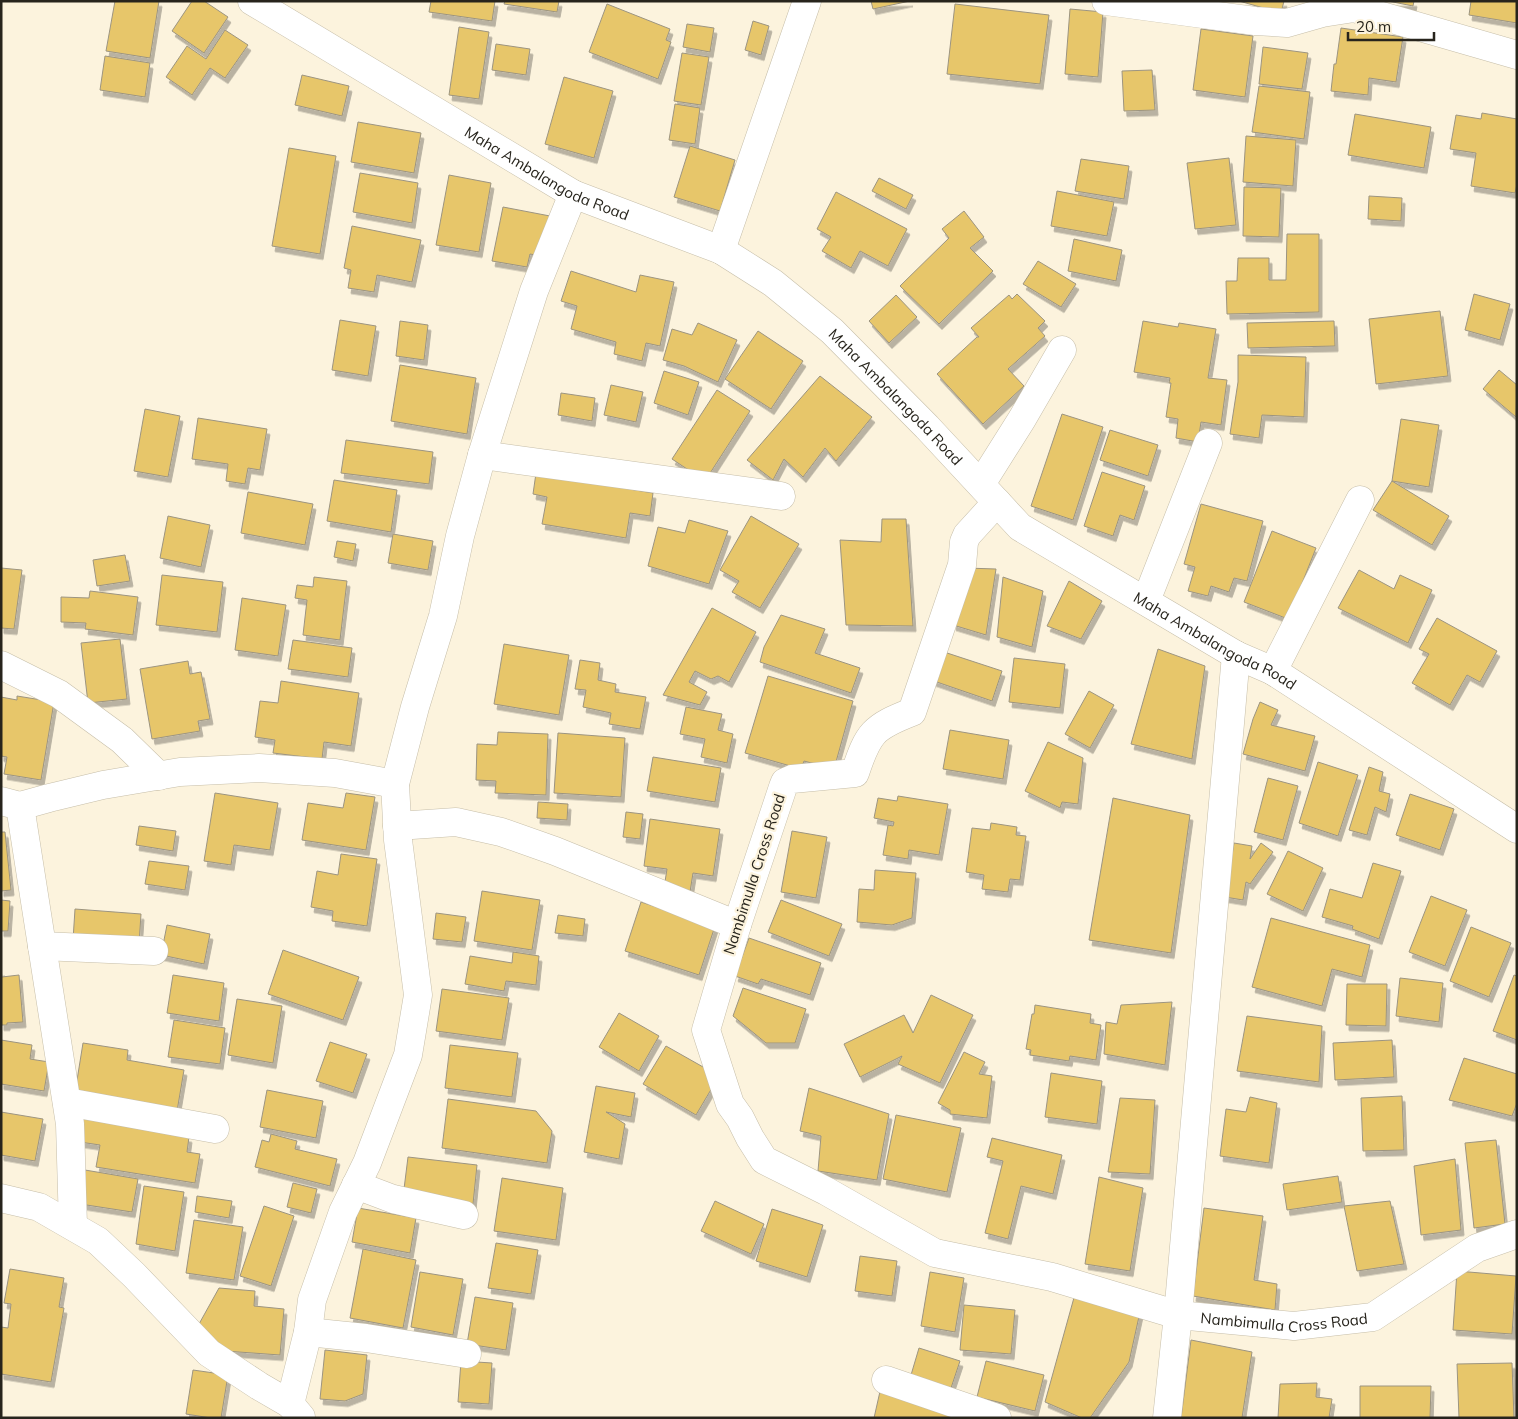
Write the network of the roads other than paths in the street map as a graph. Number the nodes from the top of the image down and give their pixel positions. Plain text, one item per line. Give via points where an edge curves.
1 (252, 1) edge
2 (807, 1) edge
3 (1106, 1) edge
4 (1354, 4) edge
5 (1517, 55) edge
6 (573, 194) junction
7 (721, 250) junction
8 (1062, 350) dead end
9 (1208, 443) dead end
10 (482, 455) junction
11 (989, 493) junction
12 (781, 496) dead end
13 (1360, 500) dead end
14 (1146, 601) junction
15 (1236, 655) junction
16 (1, 665) edge
17 (1273, 671) junction
18 (158, 776) junction
19 (394, 784) junction
20 (11, 803) edge
21 (397, 826) junction
22 (1517, 829) edge
23 (737, 925) junction
24 (42, 946) junction
25 (154, 951) dead end
26 (67, 1102) junction
27 (215, 1129) dead end
28 (356, 1185) junction
29 (1, 1198) edge
30 (464, 1215) dead end
31 (73, 1226) junction
32 (1517, 1234) edge
33 (1178, 1315) junction
34 (308, 1332) junction
35 (467, 1354) dead end
36 (886, 1380) dead end
37 (296, 1411) edge
38 (997, 1418) edge
39 (1167, 1418) edge

1 - 6 street, Maha Ambalangoda Road
2 - 7 street
3 - 4 street via 1288,23
4 - 5 street
6 - 7 street, Maha Ambalangoda Road
6 - 10 street via 534,291
7 - 11 street, Maha Ambalangoda Road via 773,283 832,331
8 - 11 street via 1022,419
9 - 14 street
10 - 12 street
10 - 19 street via 460,536 444,616
11 - 14 street, Maha Ambalangoda Road via 1020,527
11 - 23 street, Nambimulla Cross Road via 964,542 962,565 912,712 873,733 855,773 785,782
13 - 17 street
14 - 15 street, Maha Ambalangoda Road
15 - 17 street, Maha Ambalangoda Road
15 - 33 street
16 - 18 street via 59,694 122,740
17 - 22 street, Maha Ambalangoda Road
18 - 19 street via 259,768 335,773
18 - 20 street
19 - 21 street
20 - 24 street
21 - 23 street via 456,822 502,832
21 - 28 street via 418,995 408,1055
23 - 33 street, Nambimulla Cross Road via 706,1030 730,1104 764,1160 935,1253 1052,1277
24 - 25 street
24 - 26 street
26 - 27 street
26 - 31 street
28 - 30 street via 393,1199
28 - 34 street via 312,1300
29 - 31 street via 39,1207
31 - 37 street via 98,1241 209,1354
32 - 33 street, Nambimulla Cross Road via 1477,1248 1373,1317 1294,1326
33 - 39 street
34 - 35 street
34 - 37 street
36 - 38 street

